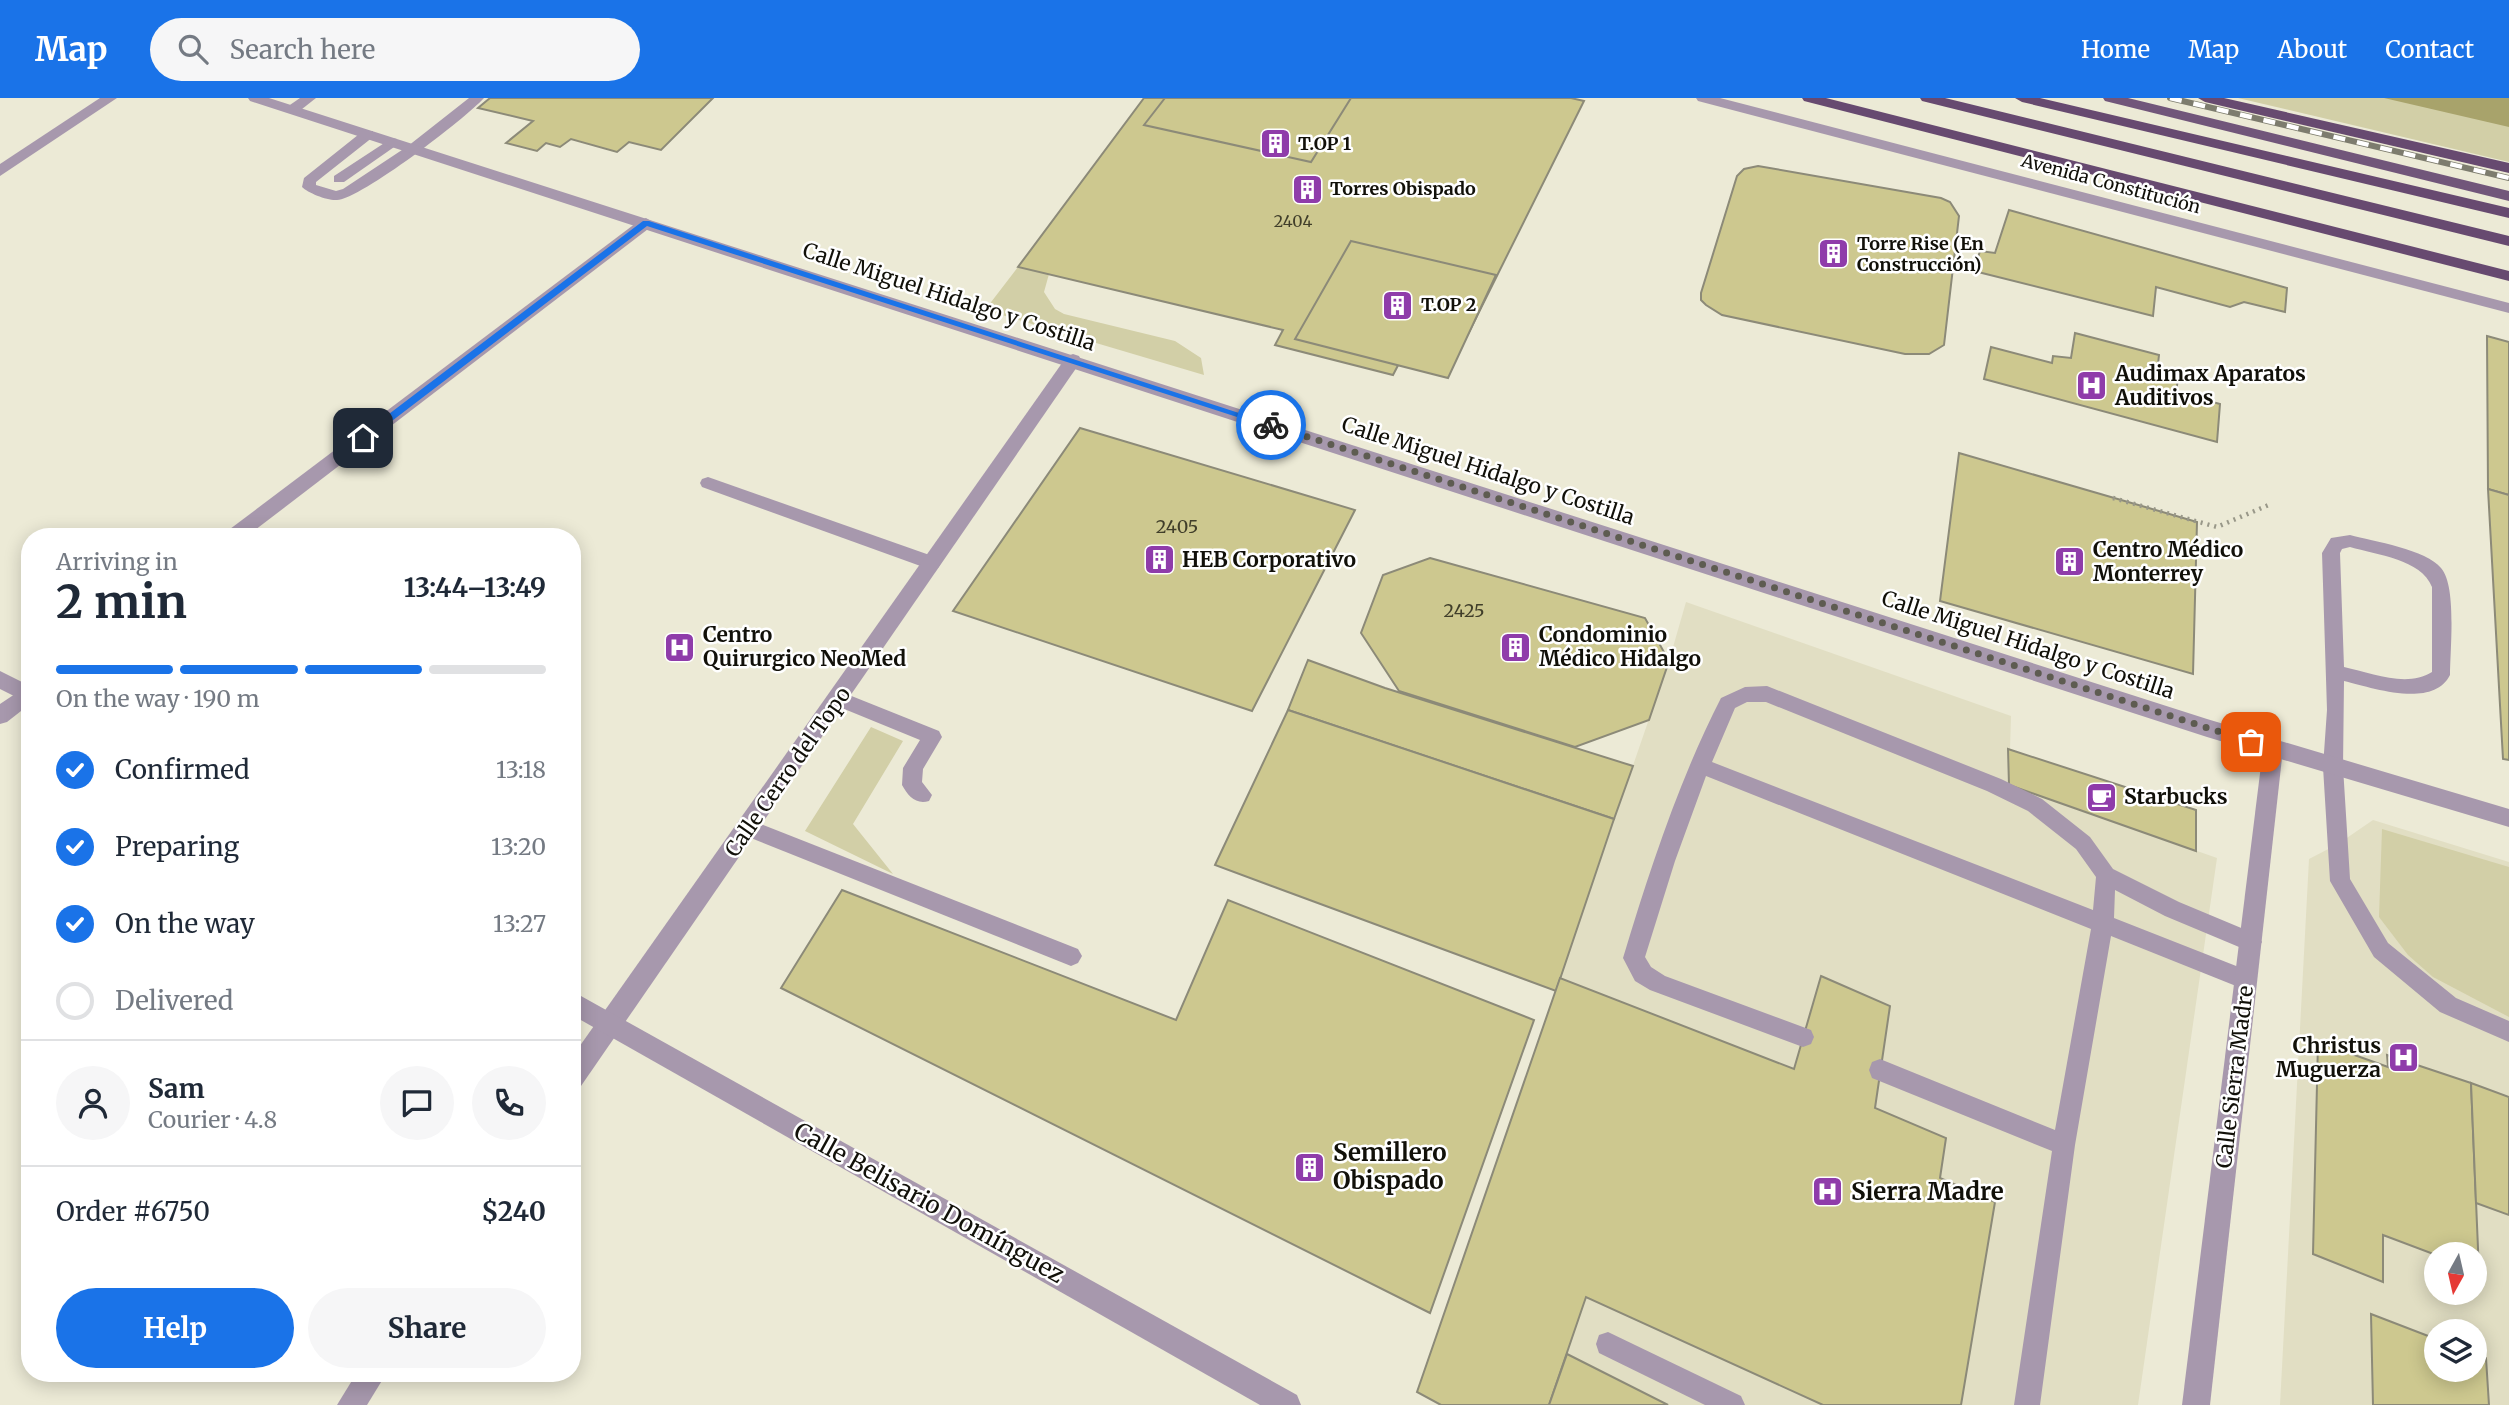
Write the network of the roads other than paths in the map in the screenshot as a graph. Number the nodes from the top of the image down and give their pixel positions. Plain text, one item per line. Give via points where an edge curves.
1 (110, 98) edge
2 (255, 98) edge
3 (309, 98) edge
4 (477, 98) edge
5 (1703, 98) edge
6 (1809, 98) edge
7 (1927, 98) edge
8 (2022, 98) edge
9 (2110, 98) edge
10 (2206, 98) edge
11 (292, 110) junction
12 (368, 134) junction
13 (392, 142) junction
14 (413, 149) junction
15 (2509, 168) edge
16 (0, 171) edge
17 (338, 179) dead end
18 (2509, 196) edge
19 (2509, 213) edge
20 (646, 223) junction
21 (2509, 242) edge
22 (2509, 276) edge
23 (2509, 308) edge
24 (1073, 360) junction
25 (708, 483) dead end
26 (245, 528) edge
27 (932, 563) junction
28 (2335, 672) junction
29 (0, 679) edge
30 (21, 690) edge
31 (839, 699) junction
32 (21, 700) edge
33 (0, 716) edge
34 (2273, 749) junction
35 (1699, 765) junction
36 (2333, 767) junction
37 (922, 795) dead end
38 (2509, 818) edge
39 (748, 828) junction
40 (2106, 875) junction
41 (2103, 921) junction
42 (2251, 942) junction
43 (1070, 956) dead end
44 (2246, 980) junction
45 (581, 1007) edge
46 (609, 1023) junction
47 (2509, 1032) edge
48 (1803, 1037) dead end
49 (581, 1065) edge
50 (1880, 1070) dead end
51 (2064, 1144) junction
52 (1608, 1344) dead end
53 (367, 1382) edge
54 (351, 1405) edge
55 (1287, 1405) edge
56 (1732, 1405) edge
57 (2027, 1405) edge
58 (2196, 1405) edge

1 - 16 street
2 - 11 street, Calle Miguel Hidalgo y Costilla
3 - 11 lane
4 - 14 lane
5 - 23 street, Avenida Constitución
6 - 22 highway
7 - 21 highway, Avenida Constitución
8 - 19 highway
9 - 18 main road
10 - 15 highway
11 - 12 street, Calle Miguel Hidalgo y Costilla
12 - 13 street, Calle Miguel Hidalgo y Costilla
12 - 14 lane via 309,181 309,187 336,196 348,192
13 - 14 street, Calle Miguel Hidalgo y Costilla
13 - 17 lane
14 - 20 street, Calle Miguel Hidalgo y Costilla
20 - 24 street, Calle Miguel Hidalgo y Costilla
20 - 26 street
24 - 27 street, Calle Cerro del Topo
24 - 34 street, Calle Miguel Hidalgo y Costilla
25 - 27 lane
27 - 31 street, Calle Cerro del Topo
28 - 28 lane via 2403,687 2426,685 2441,675 2441,587 2435,572 2421,562 2350,541 2337,542 2331,553
28 - 36 lane
29 - 30 street
31 - 37 lane via 932,737 912,768 912,785
31 - 39 street, Calle Cerro del Topo
32 - 33 street
34 - 36 street, Calle Miguel Hidalgo y Costilla
34 - 42 street, Calle Sierra Madre
35 - 40 lane via 1728,703 1745,695 1768,694 2035,805 2083,843
35 - 41 lane
35 - 48 lane via 1633,958 1643,974 1658,983
36 - 38 street, Calle Miguel Hidalgo y Costilla
36 - 47 lane via 2340,881 2381,950 2448,1005
39 - 43 lane
39 - 46 street, Calle Cerro del Topo
40 - 41 lane
40 - 42 lane
41 - 44 lane
41 - 51 lane
42 - 44 street, Calle Sierra Madre
44 - 58 street, Calle Sierra Madre
45 - 46 street, Calle Belisario Domínguez
46 - 49 street, Calle Cerro del Topo
46 - 55 street, Calle Belisario Domínguez
50 - 51 lane
51 - 57 lane
52 - 56 lane
53 - 54 street

